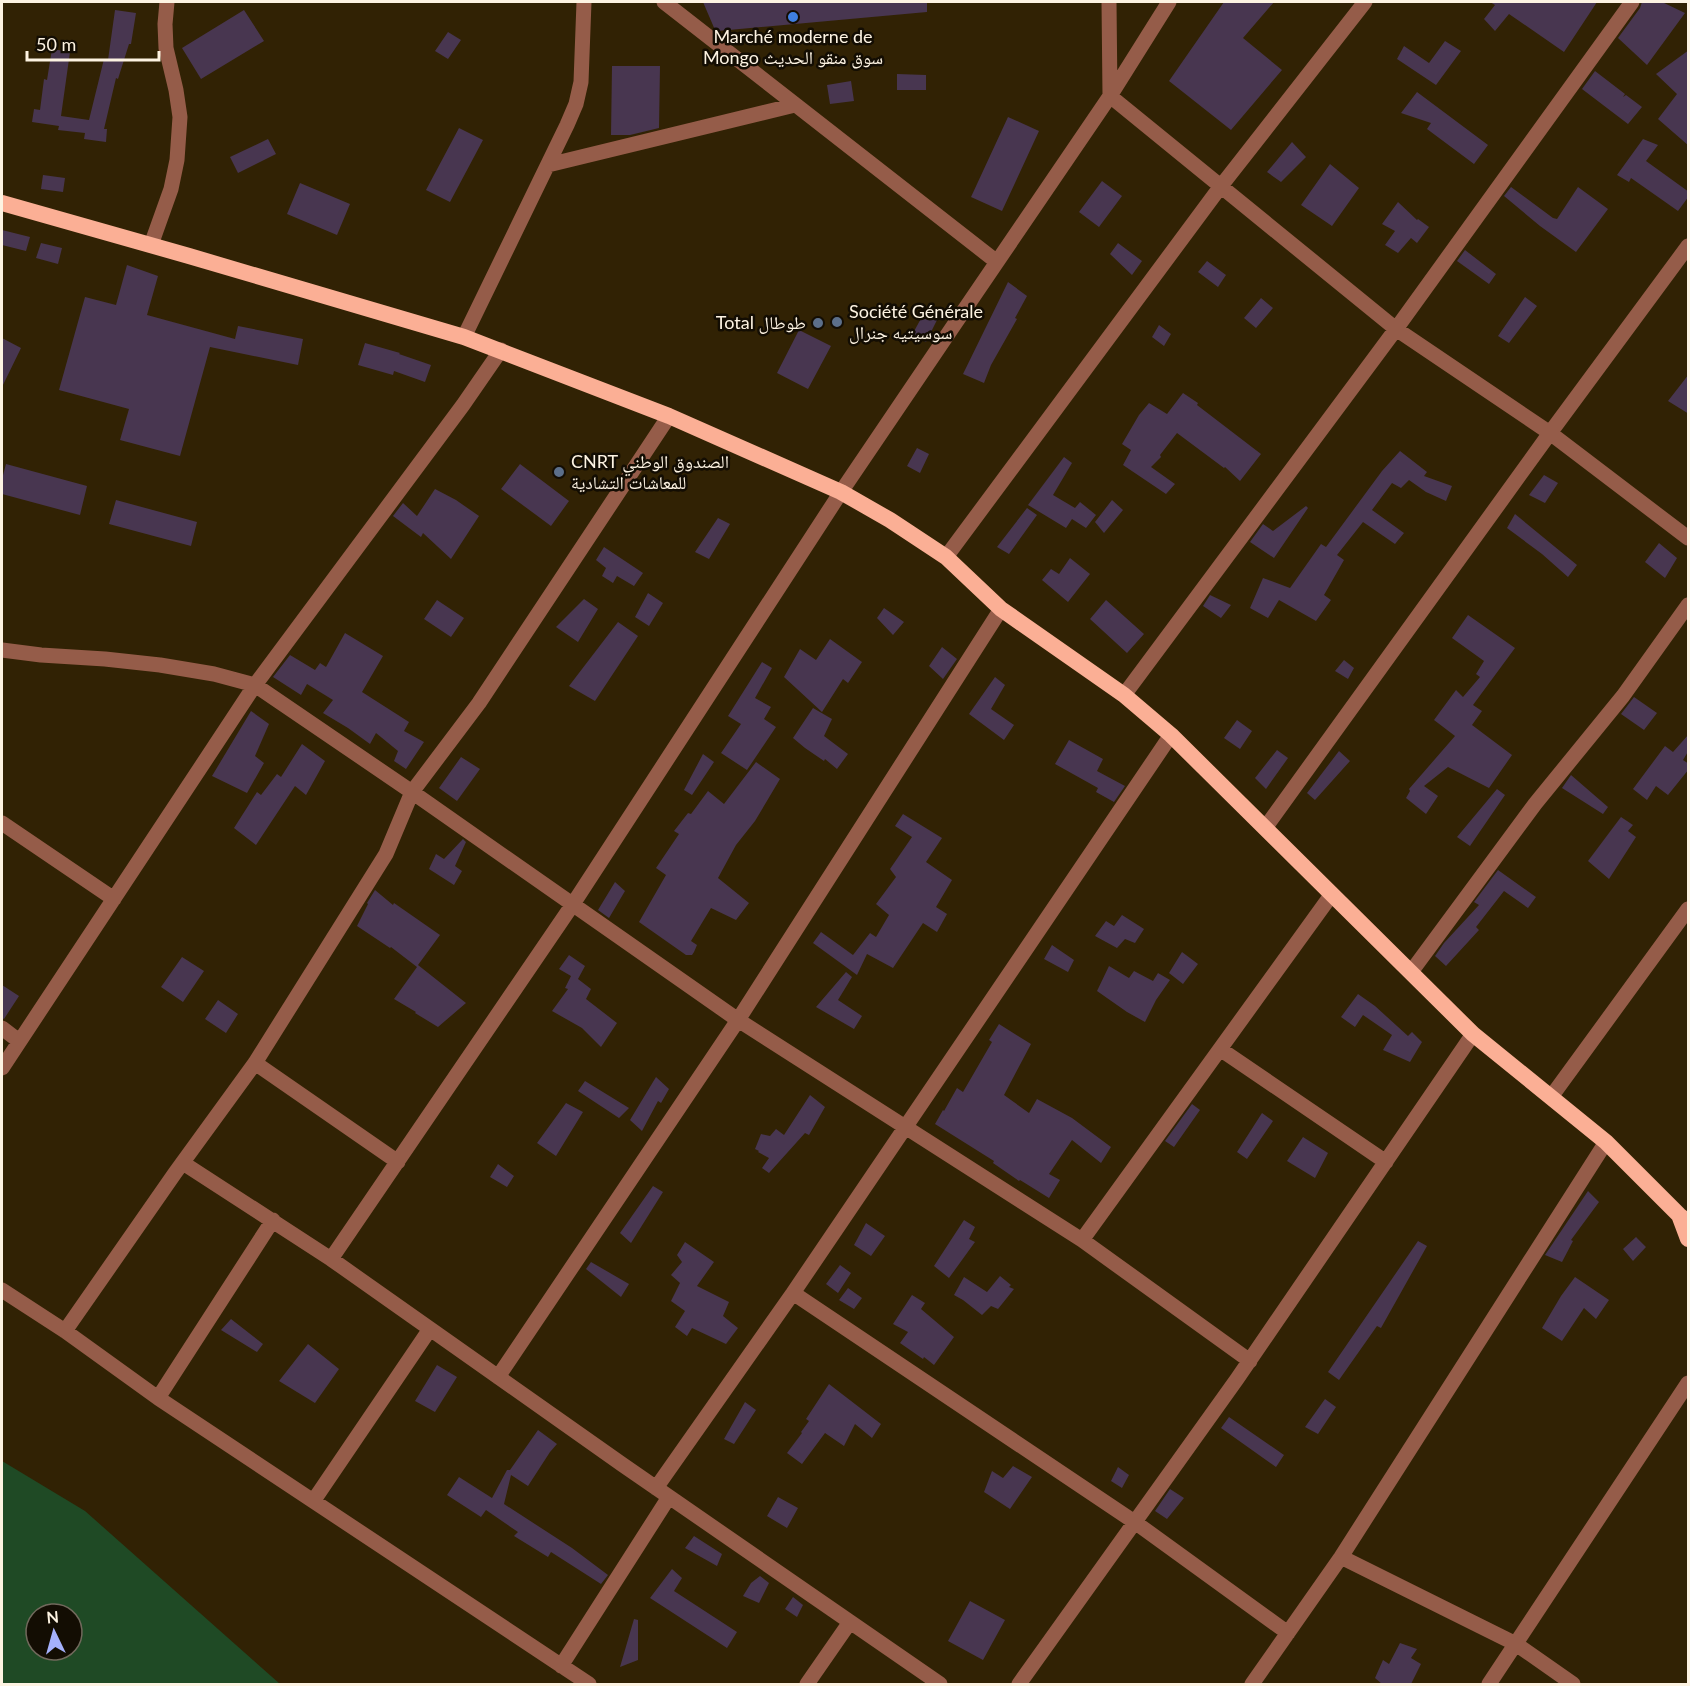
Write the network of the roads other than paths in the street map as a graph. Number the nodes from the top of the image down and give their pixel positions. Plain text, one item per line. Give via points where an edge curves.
1 (167, 2) edge
2 (584, 2) edge
3 (664, 2) edge
4 (1109, 2) edge
5 (1169, 2) edge
6 (1365, 2) edge
7 (1632, 2) edge
8 (678, 8) edge
9 (1110, 96) junction
10 (795, 105) junction
11 (548, 165) junction
12 (1221, 186) junction
13 (2, 203) edge
14 (151, 245) junction
15 (1689, 246) edge
16 (997, 262) junction
17 (1396, 329) junction
18 (464, 337) junction
19 (501, 350) junction
20 (669, 416) junction
21 (1550, 433) junction
22 (842, 492) junction
23 (1689, 538) edge
24 (946, 557) junction
25 (1689, 605) edge
26 (1001, 609) junction
27 (2, 650) edge
28 (255, 686) junction
29 (1124, 695) junction
30 (1171, 735) junction
31 (412, 792) junction
32 (2, 823) edge
33 (1265, 828) junction
34 (1332, 894) junction
35 (114, 898) junction
36 (573, 904) junction
37 (1689, 909) edge
38 (1411, 972) junction
39 (738, 1020) junction
40 (2, 1028) edge
41 (1473, 1034) junction
42 (19, 1041) junction
43 (1220, 1049) junction
44 (255, 1063) junction
45 (2, 1068) edge
46 (1551, 1097) junction
47 (906, 1128) junction
48 (1606, 1142) junction
49 (398, 1162) junction
50 (1386, 1162) junction
51 (183, 1163) junction
52 (1684, 1218) edge
53 (273, 1220) junction
54 (1689, 1239) edge
55 (1082, 1240) junction
56 (331, 1259) junction
57 (2, 1290) edge
58 (793, 1293) junction
59 (430, 1329) junction
60 (65, 1331) junction
61 (1250, 1361) junction
62 (498, 1377) junction
63 (1689, 1383) edge
64 (158, 1398) junction
65 (663, 1492) junction
66 (314, 1500) junction
67 (1136, 1523) junction
68 (1341, 1557) junction
69 (850, 1622) junction
70 (1288, 1633) junction
71 (1516, 1644) junction
72 (561, 1666) junction
73 (589, 1684) edge
74 (807, 1684) edge
75 (940, 1684) edge
76 (1020, 1684) edge
77 (1252, 1684) edge
78 (1489, 1684) edge
79 (1573, 1684) edge

1 - 14 street via 166,48 180,117 171,189
2 - 11 street via 581,82 576,104
3 - 8 street
4 - 9 street
5 - 9 street
6 - 12 street
7 - 17 street
8 - 10 street
9 - 12 street
9 - 16 street
10 - 11 street
10 - 16 street
11 - 18 street
12 - 17 street
12 - 24 street
13 - 14 highway
14 - 18 highway
15 - 21 street
16 - 22 street
17 - 21 street
17 - 29 street
18 - 19 highway
19 - 20 highway
19 - 28 street
20 - 22 highway
20 - 31 street via 479,703
21 - 23 street
21 - 33 street
22 - 24 highway
22 - 36 street
24 - 26 highway
25 - 38 street
26 - 29 highway
26 - 39 street
27 - 28 street via 160,665
28 - 31 street
28 - 35 street
29 - 30 highway
30 - 33 highway
30 - 47 street
31 - 36 street
31 - 44 street via 386,854
32 - 35 street
33 - 34 highway
34 - 38 highway
34 - 43 street
35 - 42 street
36 - 39 street
36 - 49 street
37 - 46 street
38 - 41 highway
39 - 47 street
39 - 62 street
40 - 42 street
41 - 46 highway
41 - 50 street
42 - 45 street
43 - 50 street
43 - 55 street
44 - 49 street
44 - 51 street
46 - 48 highway
47 - 55 street
47 - 58 street
48 - 52 highway
48 - 68 street
49 - 56 street
50 - 61 street
51 - 53 street
51 - 60 street
52 - 54 highway
53 - 56 street
53 - 64 street
55 - 61 street
56 - 59 street
57 - 60 street
58 - 65 street
58 - 67 street
59 - 62 street
59 - 66 street
60 - 64 street
61 - 67 street
62 - 65 street
63 - 71 street
64 - 66 street
65 - 69 street
65 - 72 street
66 - 72 street
67 - 70 street
67 - 76 street
68 - 70 street
68 - 71 street
69 - 74 street
69 - 75 street
70 - 77 street
71 - 78 street
71 - 79 street
72 - 73 street

